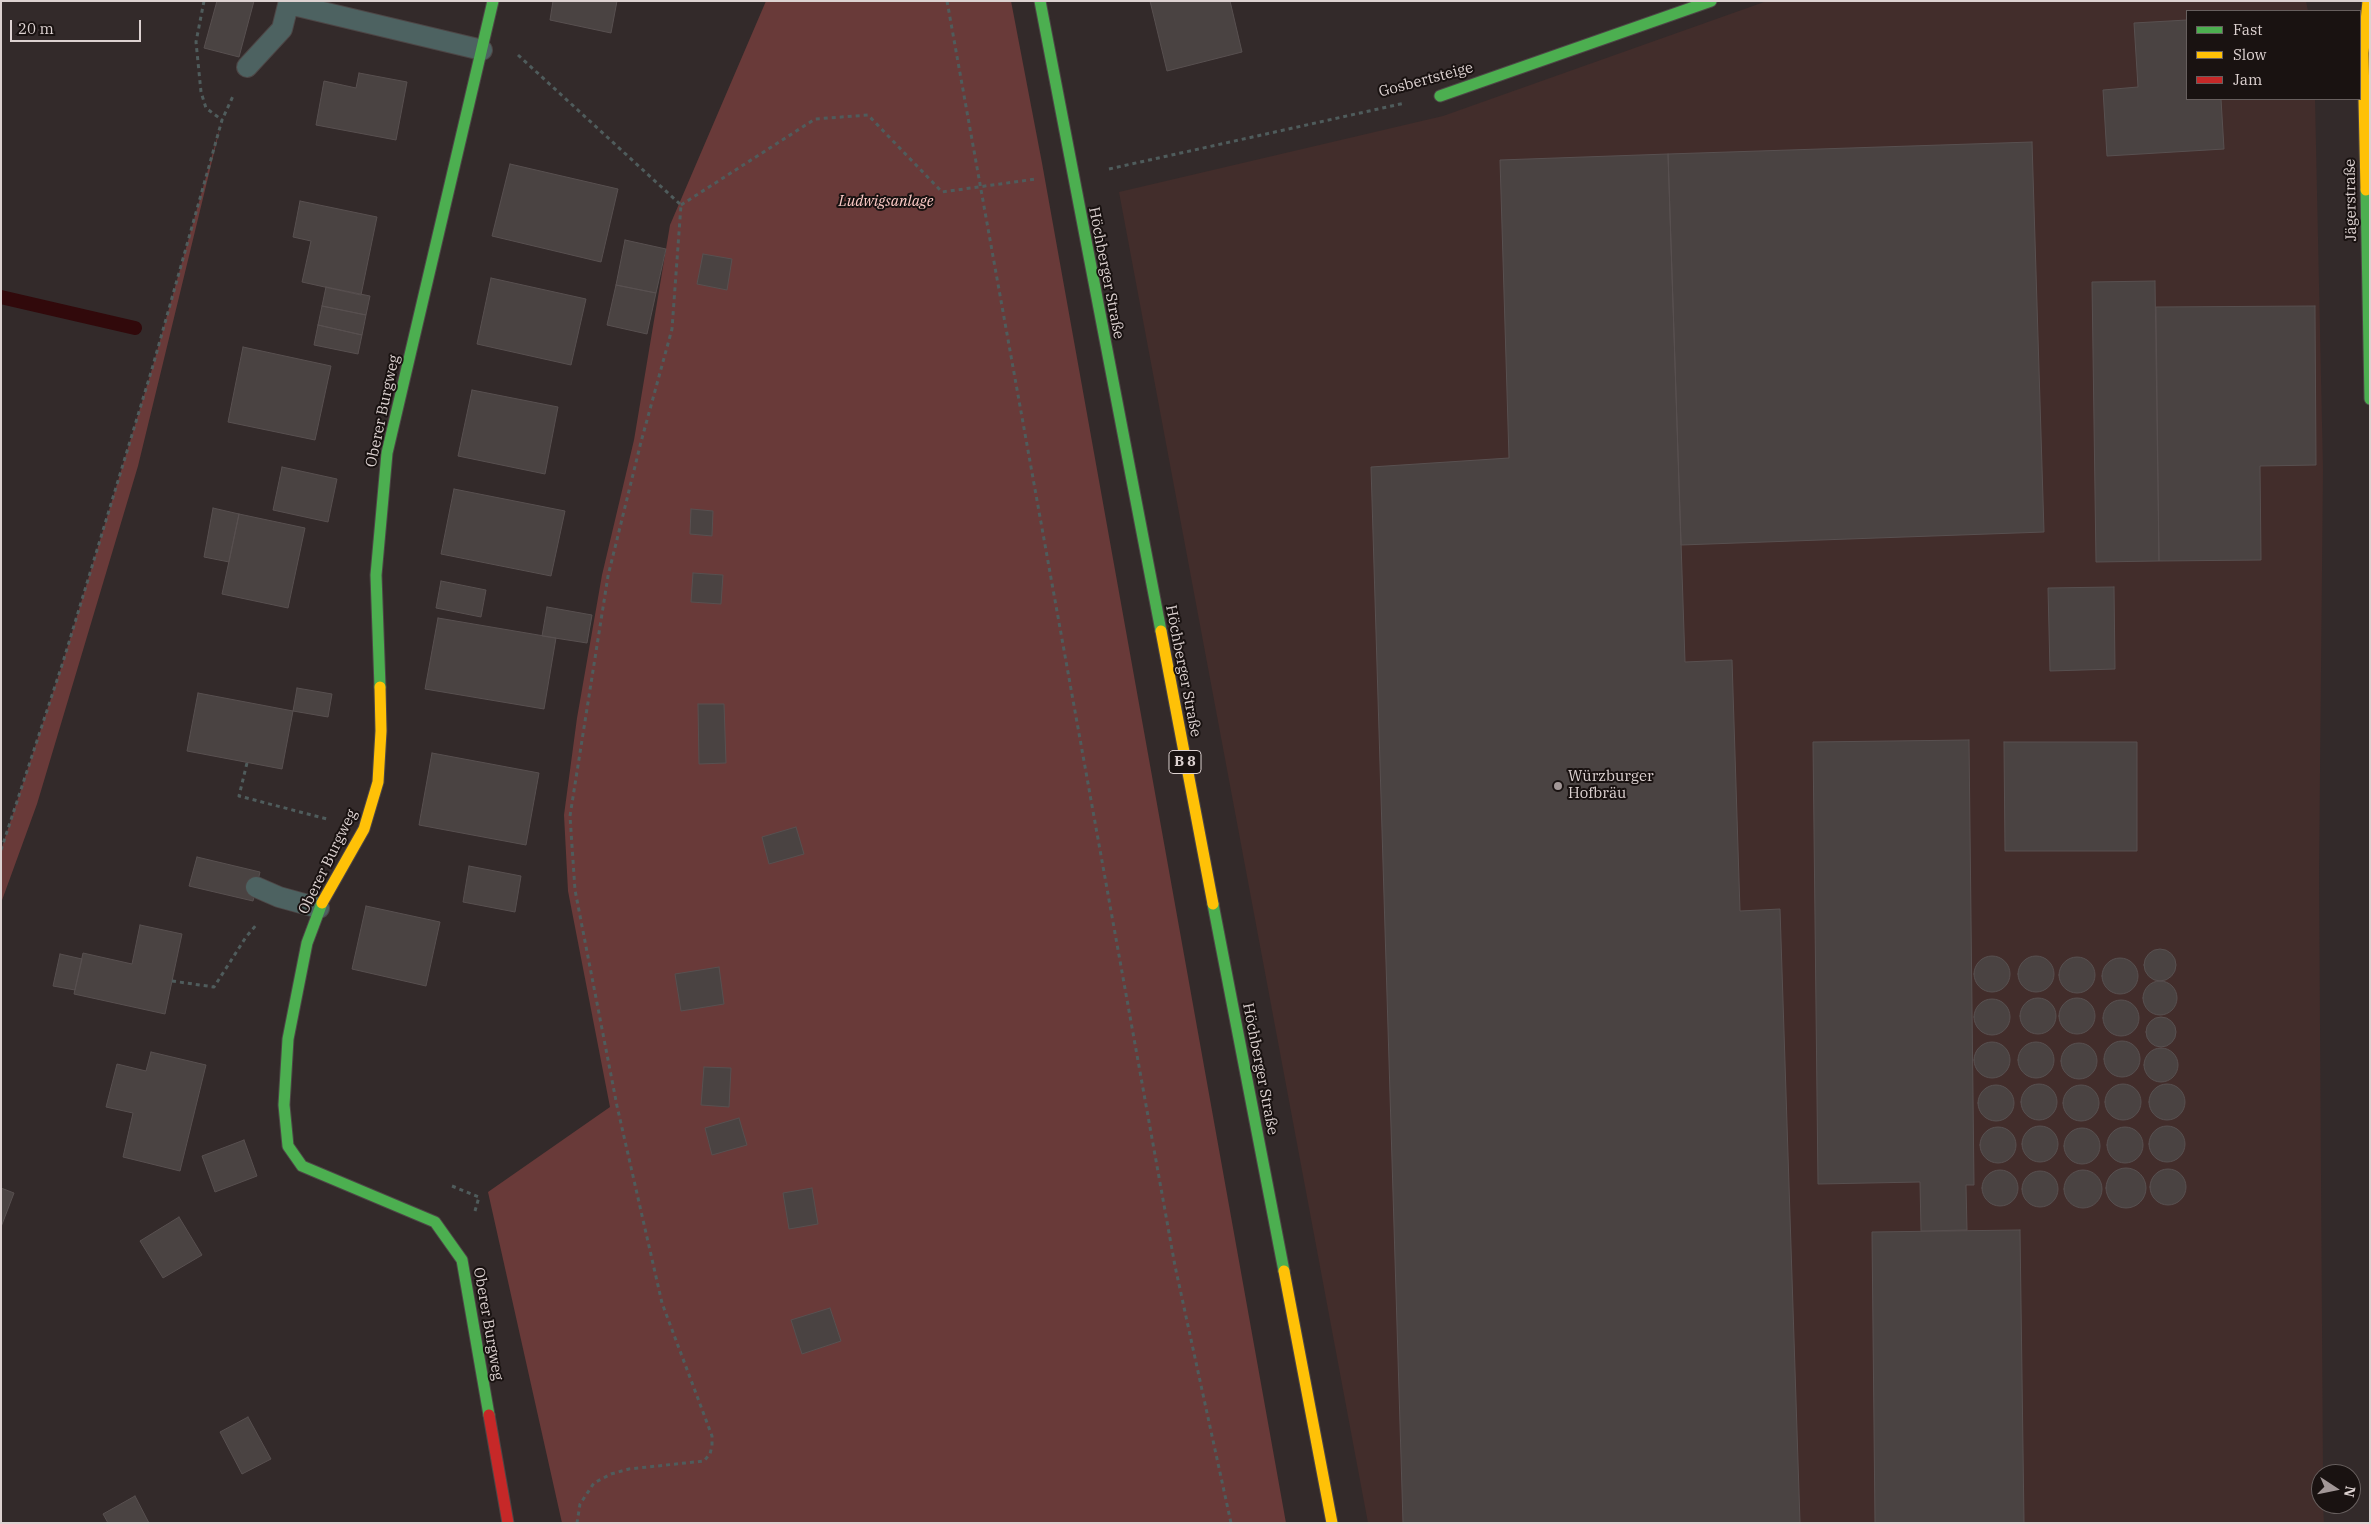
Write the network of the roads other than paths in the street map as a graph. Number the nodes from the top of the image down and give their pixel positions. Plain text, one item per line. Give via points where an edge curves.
1 (493, 1) edge
2 (1040, 1) edge
3 (1711, 1) edge
4 (2368, 1) edge
5 (289, 2) edge
6 (483, 43) junction
7 (247, 67) dead end
8 (1440, 96) road end
9 (2370, 399) edge
10 (256, 887) dead end
11 (319, 908) junction
12 (508, 1523) edge
13 (1332, 1523) edge

1 - 6 street, Oberer Burgweg
2 - 13 street, Höchberger Straße / B 8
3 - 8 street, Gosbertsteige
4 - 9 street, Jägerstraße via 2363,53
5 - 6 lane
5 - 7 lane via 282,29
6 - 11 street, Oberer Burgweg via 386,453 376,575 381,731 378,782 364,829
10 - 11 lane
11 - 12 street, Oberer Burgweg via 307,943 288,1039 284,1105 288,1146 302,1166 435,1222 462,1260

